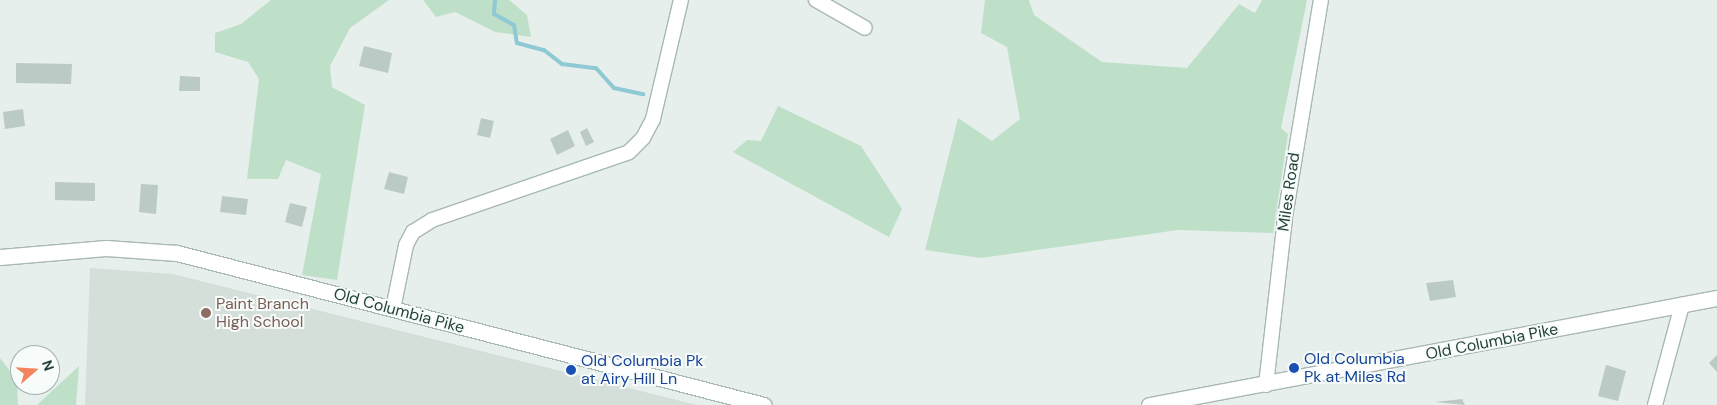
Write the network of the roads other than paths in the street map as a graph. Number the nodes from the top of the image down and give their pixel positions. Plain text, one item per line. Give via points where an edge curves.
1 (681, 0) edge
2 (816, 0) edge
3 (1321, 0) edge
4 (865, 28) dead end
5 (0, 257) edge
6 (1717, 298) edge
7 (1682, 305) junction
8 (393, 309) junction
9 (1266, 385) junction
10 (1212, 400) edge
11 (764, 405) edge
12 (1149, 405) edge
13 (1655, 405) edge

1 - 8 street via 659,94 643,138 629,152 462,207 414,232 406,245
2 - 4 street
3 - 9 street, Miles Road via 1285,216
5 - 8 main road, Old Columbia Pike via 106,248 177,253
6 - 7 main road, Old Columbia Pike
7 - 9 main road, Old Columbia Pike
7 - 13 street
8 - 11 main road, Old Columbia Pike
9 - 10 main road, Old Columbia Pike
10 - 12 main road, Old Columbia Pike

